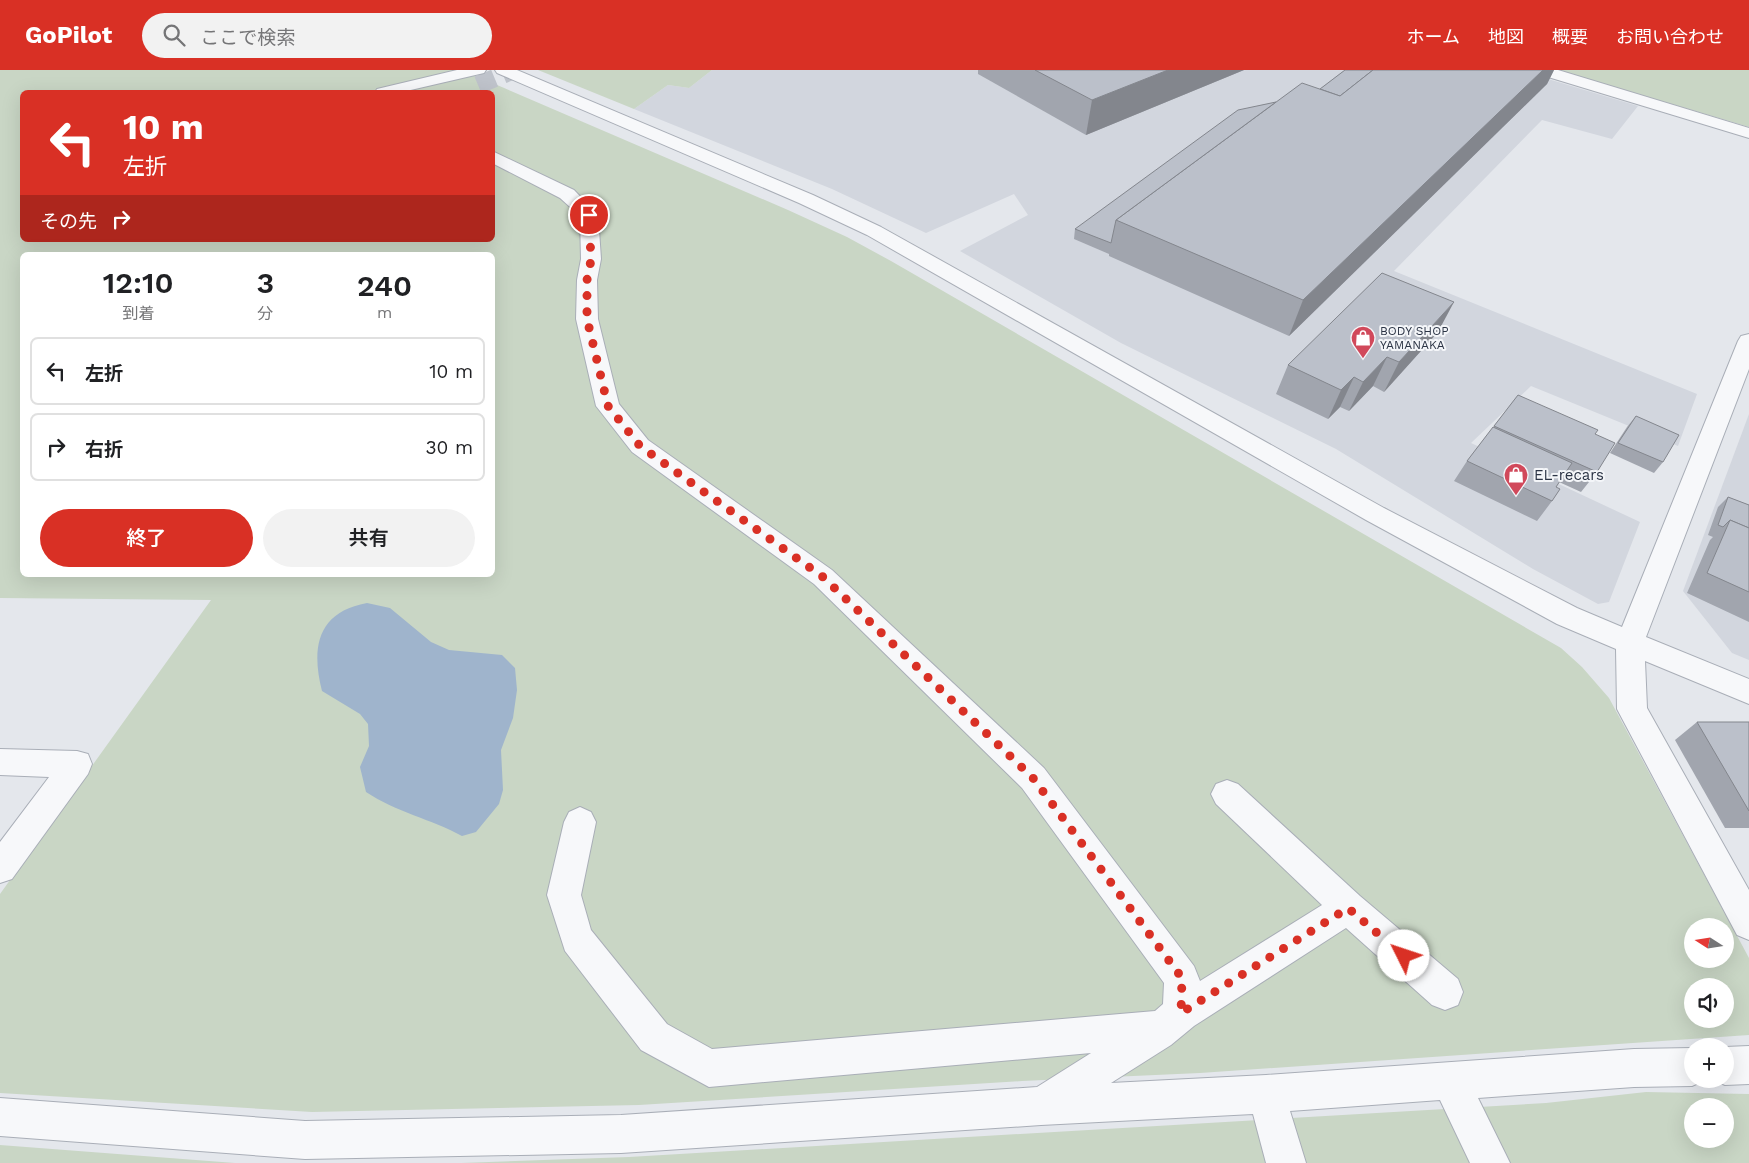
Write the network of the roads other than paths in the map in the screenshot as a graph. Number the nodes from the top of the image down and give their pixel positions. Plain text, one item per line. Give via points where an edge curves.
1 (503, 70) edge
2 (1541, 70) edge
3 (478, 77) edge
4 (396, 90) edge
5 (455, 90) edge
6 (1749, 133) edge
7 (495, 158) edge
8 (1749, 341) edge
9 (1630, 643) junction
10 (1749, 692) edge
11 (0, 762) edge
12 (1228, 794) dead end
13 (580, 822) dead end
14 (0, 868) edge
15 (1348, 908) junction
16 (1749, 923) edge
17 (1446, 992) dead end
18 (1171, 1021) junction
19 (1749, 1065) edge
20 (1734, 1066) edge
21 (1684, 1067) edge
22 (1450, 1081) junction
23 (1266, 1094) junction
24 (1041, 1106) junction
25 (0, 1117) edge
26 (1286, 1163) edge
27 (1490, 1163) edge

1 - 9 street via 874,231 1375,514 1567,616
2 - 6 street
3 - 4 street
3 - 5 street
7 - 18 street via 567,194 589,215 591,260 587,280 587,319 608,406 640,446 823,577 1033,778 1182,978
8 - 9 street
9 - 10 street
9 - 16 street via 1632,709
11 - 14 street via 77,764
12 - 15 street
13 - 18 street via 564,895 577,939 654,1037 709,1068
15 - 17 street
15 - 18 street
18 - 24 street
19 - 20 street
21 - 22 street
22 - 23 street
22 - 27 street
23 - 24 street
23 - 26 street
24 - 25 street via 620,1134 305,1140

